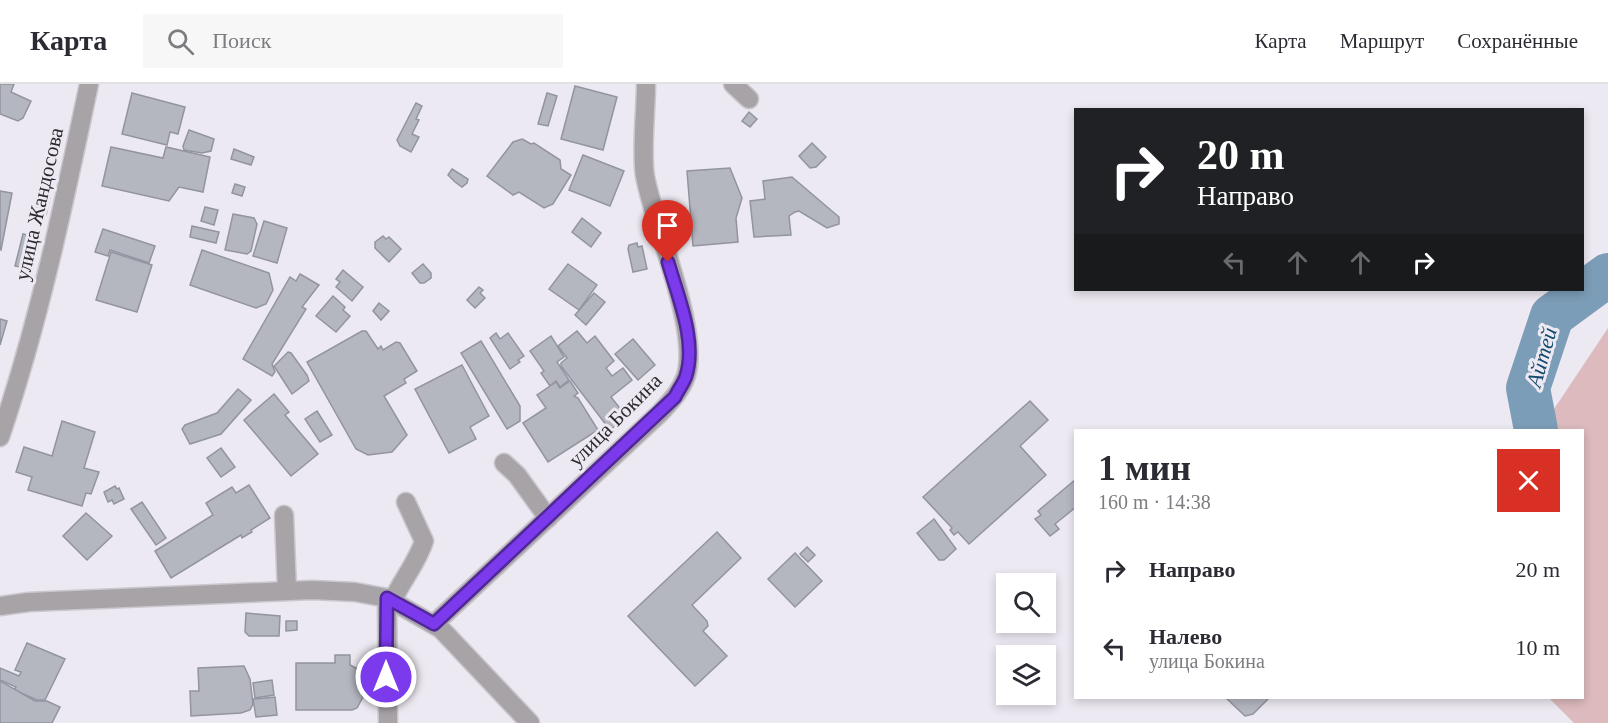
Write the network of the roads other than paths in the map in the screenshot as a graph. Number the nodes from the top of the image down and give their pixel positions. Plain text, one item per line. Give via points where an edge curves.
1 (89, 84) edge
2 (646, 84) edge
3 (734, 84) edge
4 (749, 99) dead end
5 (0, 436) edge
6 (504, 463) dead end
7 (406, 502) dead end
8 (284, 515) dead end
9 (548, 518) junction
10 (287, 591) junction
11 (390, 599) junction
12 (0, 606) edge
13 (434, 624) junction
14 (388, 723) edge
15 (530, 723) edge

1 - 5 street, улица Жандосова via 22,370
2 - 9 street, улица Бокина via 645,174 686,329 690,357 686,377 660,413
3 - 4 street
6 - 9 street
7 - 11 street via 423,541 420,553
8 - 10 street
9 - 13 street, улица Бокина
10 - 11 street via 355,592
10 - 12 street
11 - 13 street
11 - 14 street
13 - 15 street

